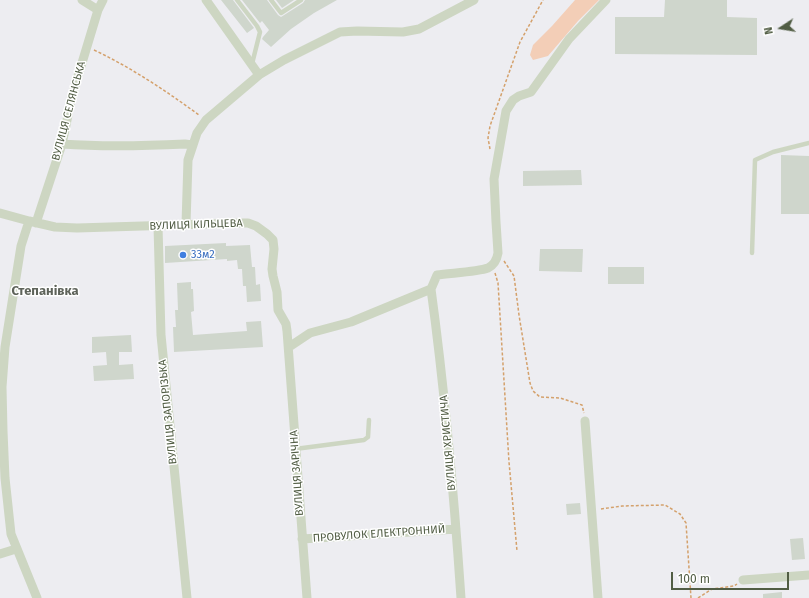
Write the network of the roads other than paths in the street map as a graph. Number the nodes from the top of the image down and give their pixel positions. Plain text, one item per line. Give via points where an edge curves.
1 (82, 0) edge
2 (103, 0) edge
3 (206, 0) edge
4 (237, 0) edge
5 (270, 0) edge
6 (301, 0) edge
7 (474, 0) edge
8 (606, 0) edge
9 (98, 10) junction
10 (251, 65) junction
11 (259, 76) junction
12 (809, 143) edge
13 (62, 144) junction
14 (192, 145) junction
15 (0, 213) edge
16 (32, 222) junction
17 (186, 224) junction
18 (158, 226) junction
19 (752, 253) dead end
20 (431, 289) junction
21 (289, 347) junction
22 (369, 420) dead end
23 (585, 421) road end
24 (295, 449) junction
25 (456, 529) junction
26 (302, 539) junction
27 (16, 549) junction
28 (0, 554) edge
29 (809, 575) edge
30 (743, 580) road end
31 (37, 598) edge
32 (187, 598) edge
33 (307, 598) edge
34 (461, 598) edge
35 (598, 598) edge

1 - 9 street
2 - 9 street, ВУЛИЦЯ СЕЛЯНСЬКА
3 - 10 street
4 - 10 lane via 260,32
5 - 6 lane via 281,13
7 - 11 street via 419,29 403,32 340,32 284,60
8 - 20 street via 569,39 531,92 513,100 506,111 494,180 498,257 488,268 437,275
9 - 13 street, ВУЛИЦЯ СЕЛЯНСЬКА via 72,96
10 - 11 street
11 - 14 street via 206,120
12 - 19 lane via 773,152 755,160
13 - 14 street
13 - 16 street, ВУЛИЦЯ СЕЛЯНСЬКА
14 - 17 street via 186,182
15 - 16 street, ВУЛИЦЯ КІЛЬЦЕВА
16 - 18 street, ВУЛИЦЯ КІЛЬЦЕВА via 77,228
16 - 27 street, ВУЛИЦЯ СЕЛЯНСЬКА via 21,246 5,346 2,387 8,513
17 - 18 street, ВУЛИЦЯ КІЛЬЦЕВА
17 - 21 street, ВУЛИЦЯ КІЛЬЦЕВА via 248,223 262,229 273,240 272,269 278,310 286,324
18 - 32 street, ВУЛИЦЯ ЗАПОРІЗЬКА via 161,335
20 - 21 street via 351,322 310,333
20 - 25 street, ВУЛИЦЯ ХРИСТИЧА via 440,353
21 - 24 street, ВУЛИЦЯ ЗАРІЧНА
22 - 24 lane via 368,437 364,440
23 - 35 street
24 - 26 street, ВУЛИЦЯ ЗАРІЧНА
25 - 26 street, ПРОВУЛОК ЕЛЕКТРОННИЙ
25 - 34 street, ВУЛИЦЯ ХРИСТИЧА
26 - 33 street, ВУЛИЦЯ ЗАРІЧНА
27 - 28 street
27 - 31 street, ВУЛИЦЯ СЕЛЯНСЬКА
29 - 30 street

